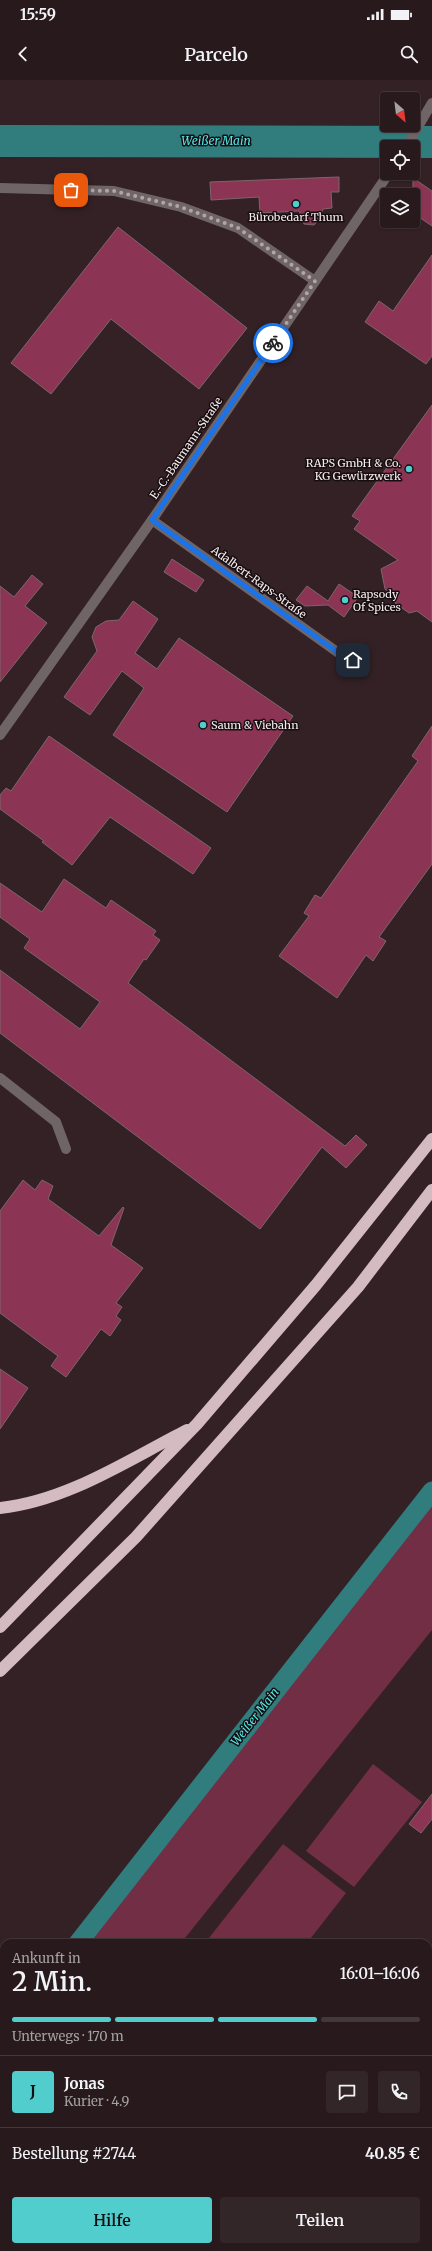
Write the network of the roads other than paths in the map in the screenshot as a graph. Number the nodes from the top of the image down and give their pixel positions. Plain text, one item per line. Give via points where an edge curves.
1 (431, 104) edge
2 (410, 140) edge
3 (384, 180) edge
4 (0, 188) edge
5 (315, 281) junction
6 (152, 520) junction
7 (353, 660) dead end
8 (0, 735) edge
9 (0, 1078) edge
10 (432, 1139) edge
11 (66, 1149) dead end
12 (432, 1190) edge
13 (197, 1424) junction
14 (0, 1508) edge
15 (0, 1627) edge
16 (0, 1671) edge

1 - 2 street
3 - 5 street, E.-C.-Baumann-Straße
4 - 5 street via 114,191 181,207 238,228
5 - 6 street, E.-C.-Baumann-Straße
6 - 7 street, Adalbert-Raps-Straße via 340,654
6 - 8 street, E.-C.-Baumann-Straße
9 - 11 street via 56,1122
10 - 13 highway via 316,1284
12 - 16 highway via 358,1286 136,1537
13 - 14 highway via 69,1490 21,1506
13 - 15 highway

